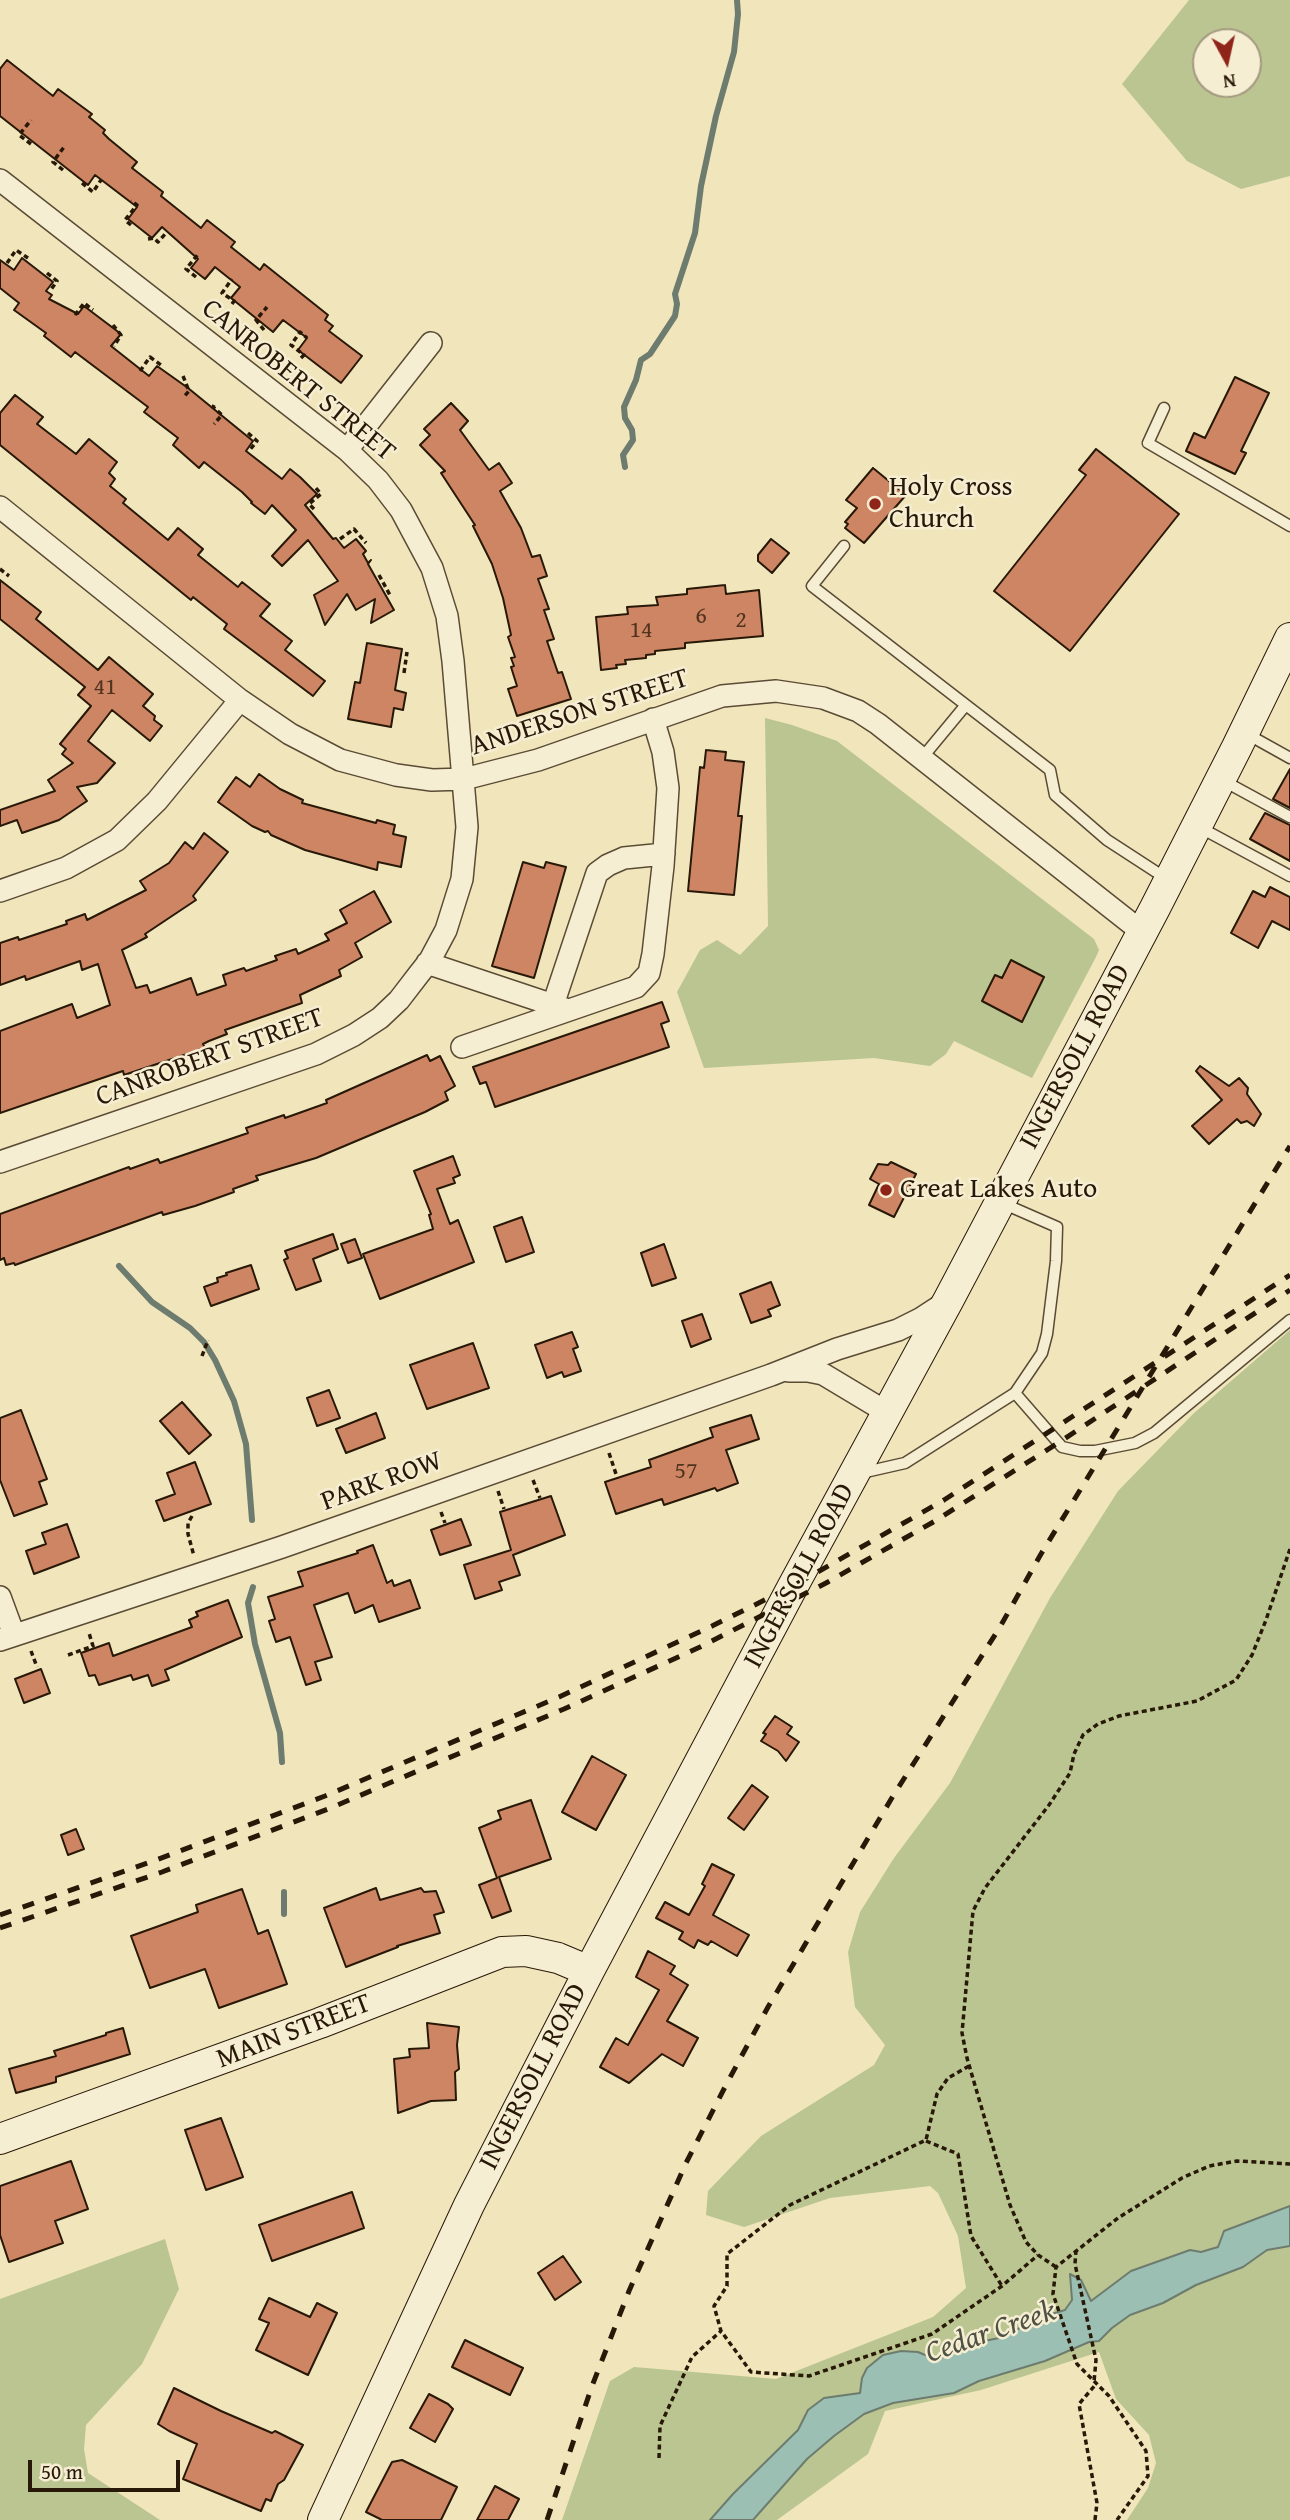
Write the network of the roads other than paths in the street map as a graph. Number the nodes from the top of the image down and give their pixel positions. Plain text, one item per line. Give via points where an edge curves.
1 (0, 180) edge
2 (431, 343) dead end
3 (1164, 408) dead end
4 (347, 450) junction
5 (0, 507) edge
6 (1290, 526) edge
7 (844, 547) dead end
8 (1290, 638) edge
9 (240, 700) junction
10 (965, 706) junction
11 (653, 719) junction
12 (1244, 733) junction
13 (922, 758) junction
14 (1290, 758) edge
15 (464, 779) junction
16 (1221, 780) junction
17 (1290, 817) edge
18 (1197, 826) junction
19 (664, 854) junction
20 (1290, 876) edge
21 (1169, 881) junction
22 (0, 891) edge
23 (1142, 932) junction
24 (427, 963) junction
25 (561, 1008) junction
26 (462, 1047) dead end
27 (0, 1162) edge
28 (1000, 1202) junction
29 (949, 1299) junction
30 (1290, 1320) edge
31 (780, 1371) junction
32 (1015, 1393) junction
33 (888, 1413) junction
34 (854, 1474) junction
35 (0, 1597) edge
36 (7, 1638) edge
37 (589, 1971) junction
38 (0, 2140) edge
39 (323, 2520) edge

1 - 4 street, CANROBERT STREET
2 - 4 street
3 - 6 lane via 1149,443
4 - 15 street, CANROBERT STREET via 401,510 435,575 453,654
5 - 9 street, ANDERSON STREET
7 - 10 lane via 812,586
8 - 12 main road, INGERSOLL ROAD
9 - 15 street, ANDERSON STREET via 290,734 361,768 432,780
9 - 22 street via 157,801 117,840 66,867
10 - 13 lane
10 - 21 lane via 1051,770 1055,795 1107,840
11 - 13 street, ANDERSON STREET via 734,694 794,692 858,711
11 - 15 street, ANDERSON STREET via 538,760
11 - 19 street via 667,773
12 - 14 lane
12 - 16 main road, INGERSOLL ROAD
13 - 23 street, ANDERSON STREET
15 - 24 street, CANROBERT STREET via 467,842 462,879 453,911
16 - 17 lane
16 - 18 main road, INGERSOLL ROAD
18 - 20 lane
18 - 21 main road, INGERSOLL ROAD
19 - 25 street via 624,858 597,873
19 - 25 street via 653,954 645,980 636,987
21 - 23 main road, INGERSOLL ROAD
23 - 28 main road, INGERSOLL ROAD
24 - 25 street
24 - 27 street, CANROBERT STREET via 380,1018 336,1045
25 - 26 street
28 - 29 main road, INGERSOLL ROAD
28 - 32 lane via 1057,1227 1047,1334 1042,1353
29 - 31 street, PARK ROW via 898,1330
29 - 33 main road, INGERSOLL ROAD
30 - 32 lane via 1154,1433 1135,1443 1095,1451 1062,1447
31 - 33 street, PARK ROW via 823,1374
31 - 36 street, PARK ROW via 282,1547
32 - 34 lane via 905,1463
33 - 34 main road, INGERSOLL ROAD
34 - 37 main road, INGERSOLL ROAD
35 - 36 street
37 - 38 main road, MAIN STREET via 526,1951 502,1952 320,2024
37 - 39 main road, INGERSOLL ROAD via 469,2205

